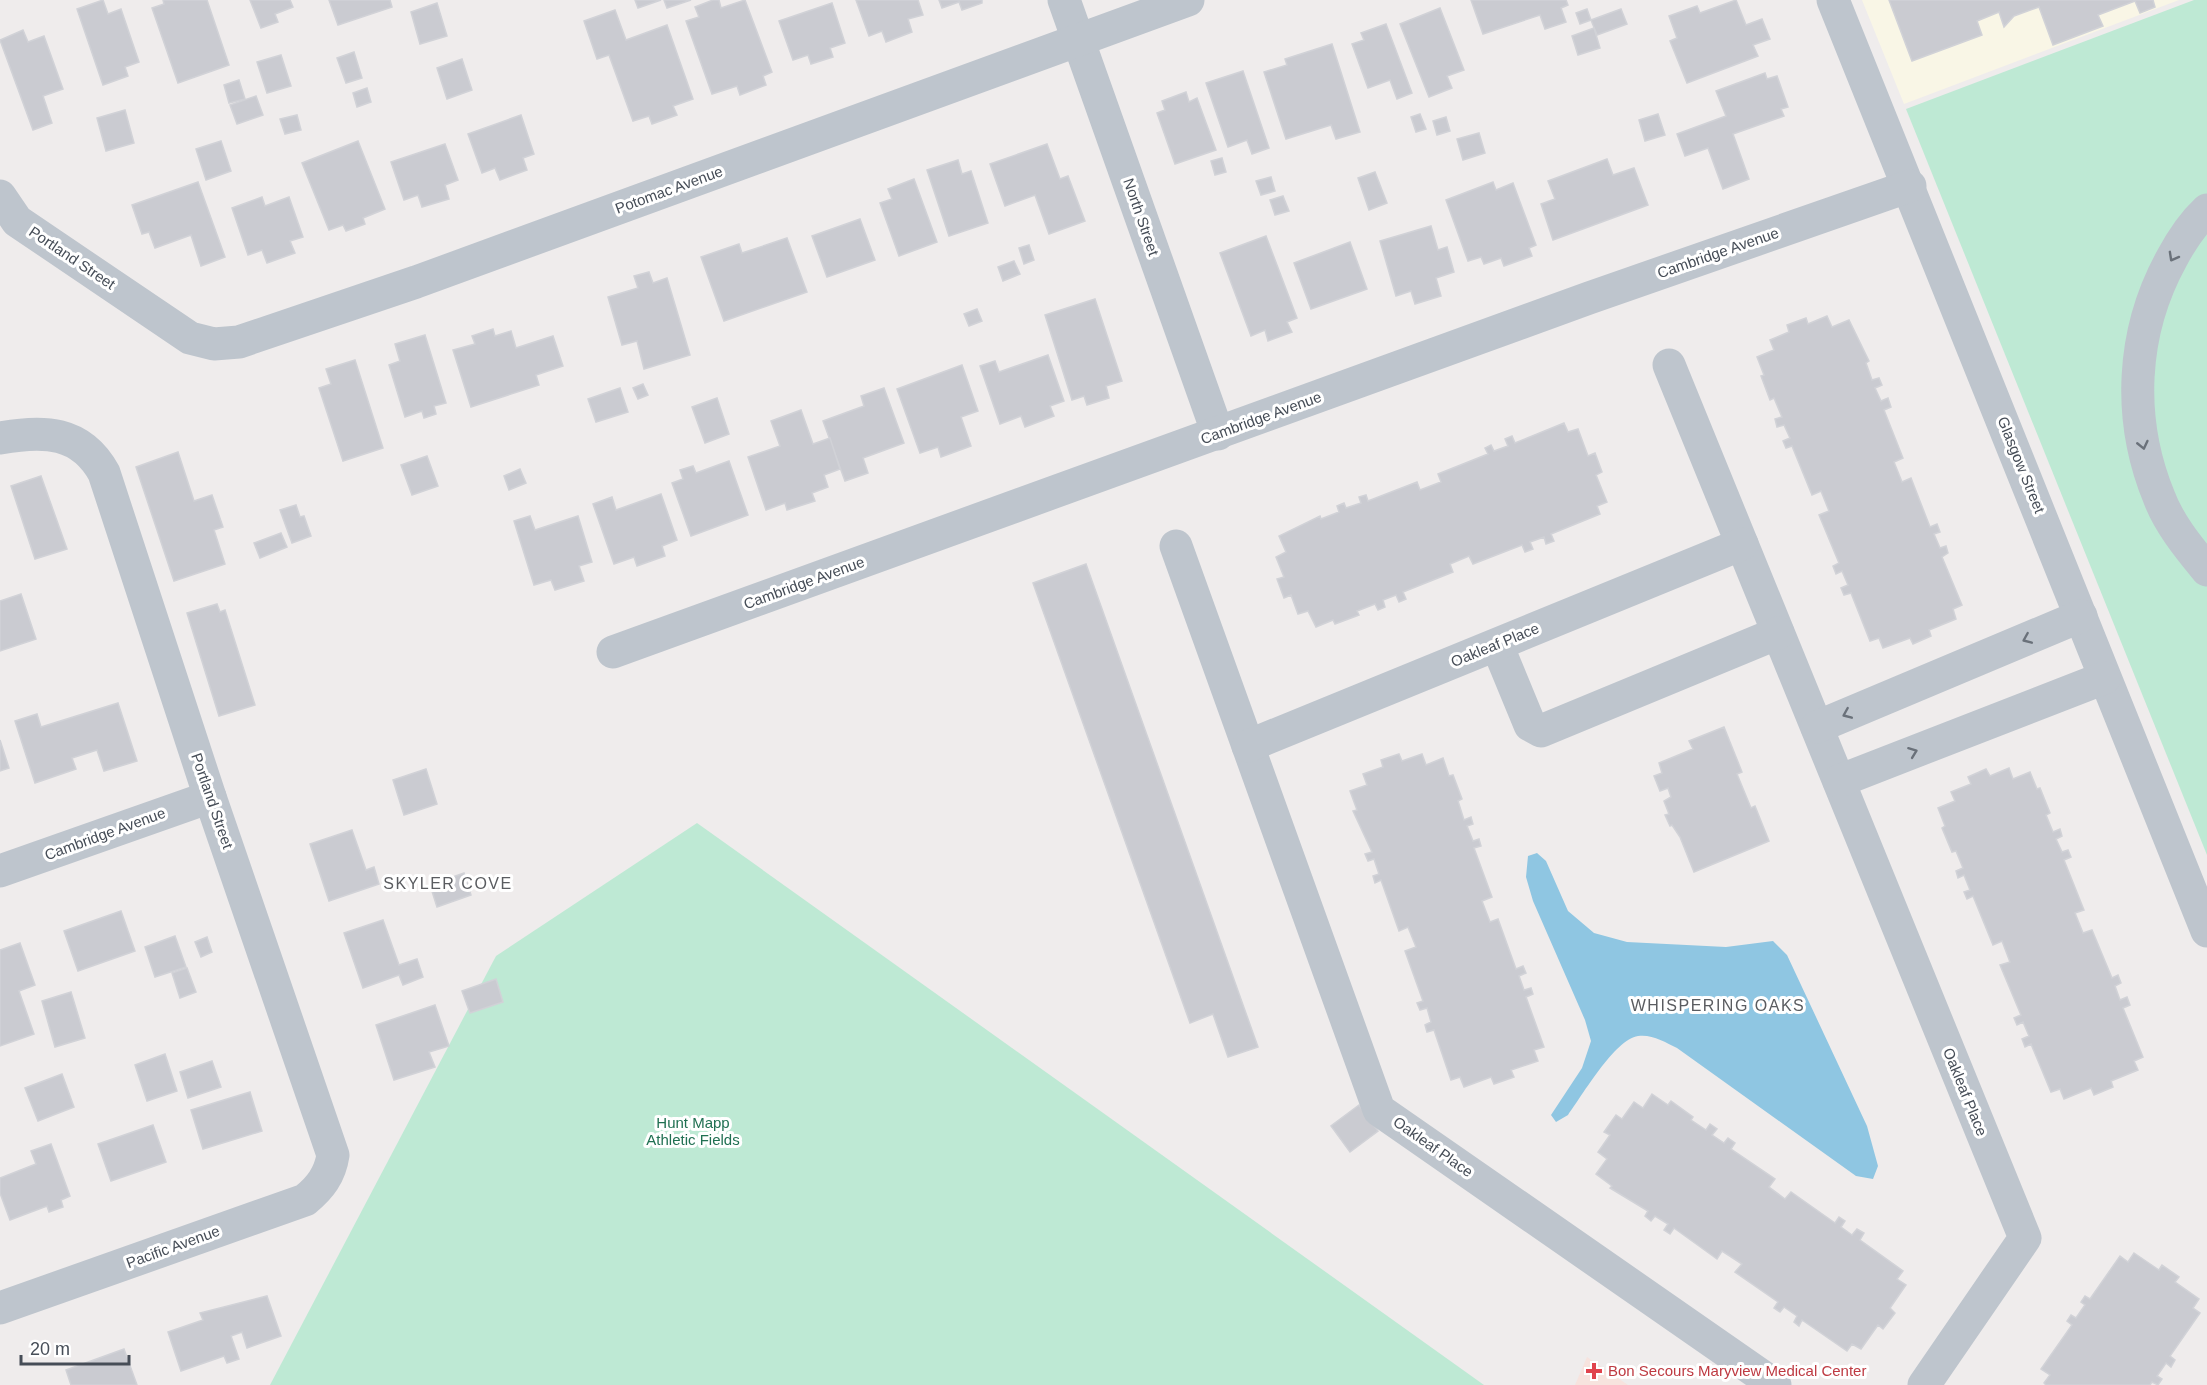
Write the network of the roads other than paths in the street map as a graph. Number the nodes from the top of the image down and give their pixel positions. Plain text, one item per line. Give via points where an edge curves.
1 (1064, 0) edge
2 (1188, 0) edge
3 (1833, 0) edge
4 (1079, 41) junction
5 (1910, 186) junction
6 (0, 196) edge
7 (2207, 210) edge
8 (152, 312) joint
9 (1669, 365) dead end
10 (1218, 434) junction
11 (0, 438) edge
12 (1742, 544) junction
13 (1176, 546) dead end
14 (2207, 570) edge
15 (2080, 616) junction
16 (1778, 633) junction
17 (1497, 645) junction
18 (613, 652) dead end
19 (2104, 678) junction
20 (1816, 727) junction
21 (1248, 746) junction
22 (1839, 781) junction
23 (210, 797) junction
24 (0, 872) edge
25 (2207, 930) edge
26 (331, 1168) joint
27 (0, 1308) edge
28 (1775, 1385) edge
29 (1924, 1385) edge

1 - 4 street, North Street
2 - 4 street, Potomac Avenue
3 - 5 street, Glasgow Street
4 - 8 street, Potomac Avenue via 416,282 239,342 214,344 190,338
4 - 10 street, North Street
5 - 10 street, Cambridge Avenue
5 - 15 street, Glasgow Street
6 - 8 street, Portland Street via 17,220
7 -> 14 street via 2179,246 2161,278 2148,314 2138,360 2137,407 2142,445 2159,499 2182,540
9 - 12 street, Oakleaf Place
10 - 18 street, Cambridge Avenue
11 - 23 street, Portland Street via 64,438 95,457 104,473
12 - 16 street, Oakleaf Place
12 - 17 street, Oakleaf Place
13 - 21 street, Oakleaf Place
15 - 19 street, Glasgow Street
15 -> 20 street
16 - 17 street via 1541,731 1530,725
16 - 20 street, Oakleaf Place
17 - 21 street, Oakleaf Place
22 -> 19 street
19 - 25 street, Glasgow Street
20 - 22 street, Oakleaf Place
21 - 28 street, Oakleaf Place via 1379,1110
22 - 29 street, Oakleaf Place via 2025,1238
23 - 24 street, Cambridge Avenue
23 - 26 street, Portland Street via 329,1137
26 - 27 street, Pacific Avenue via 318,1190 305,1200

